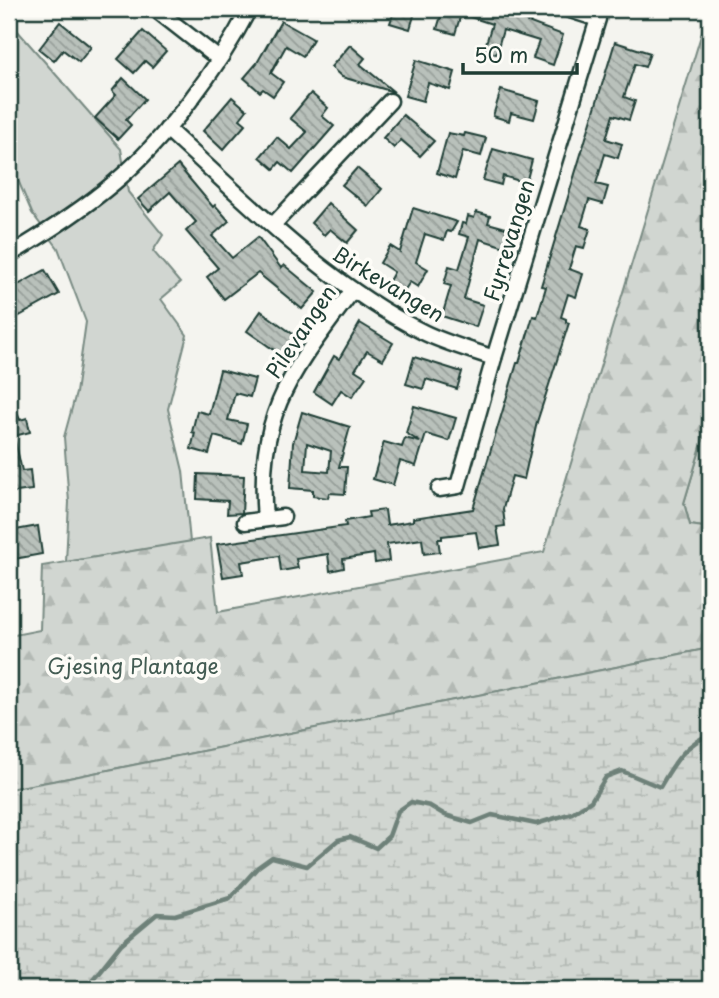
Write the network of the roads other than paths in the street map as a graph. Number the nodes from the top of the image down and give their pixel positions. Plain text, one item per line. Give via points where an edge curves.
1 (155, 9) edge
2 (249, 9) edge
3 (567, 9) edge
4 (219, 59) junction
5 (390, 101) dead end
6 (167, 129) junction
7 (272, 225) junction
8 (9, 255) edge
9 (353, 290) junction
10 (494, 358) junction
11 (439, 489) dead end
12 (283, 517) dead end
13 (265, 519) junction
14 (245, 522) dead end

1 - 4 street
2 - 4 street
3 - 10 street, Fyrrevangen via 598,19
4 - 6 street
5 - 7 street
6 - 7 street, Birkevangen
6 - 8 street via 116,181 55,228
7 - 9 street, Birkevangen
9 - 10 street, Birkevangen via 424,333
9 - 13 street, Pilevangen via 306,353 273,415 262,484
10 - 11 street, Fyrrevangen via 458,486
12 - 13 street
13 - 14 street

